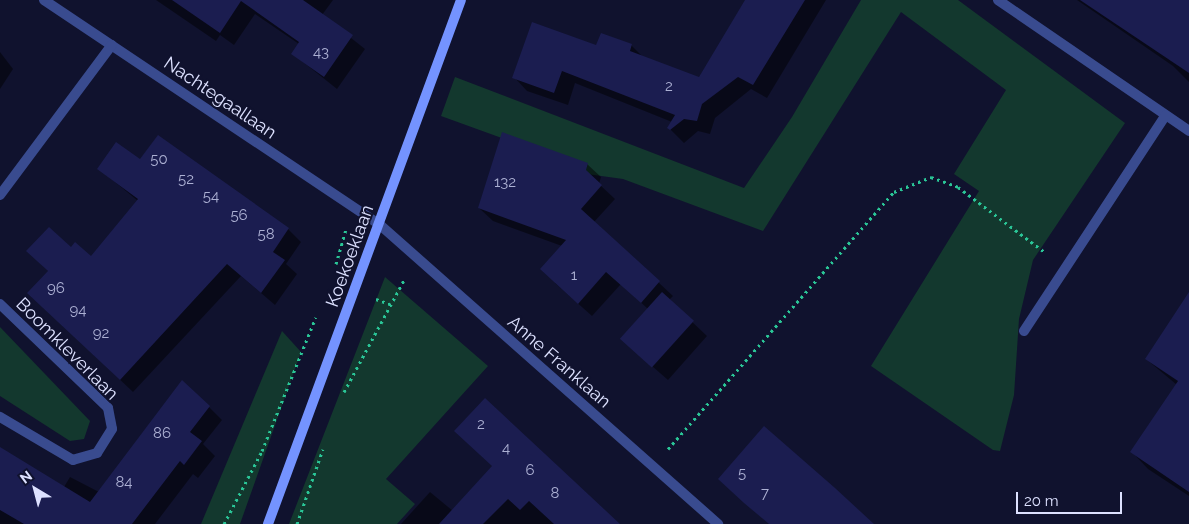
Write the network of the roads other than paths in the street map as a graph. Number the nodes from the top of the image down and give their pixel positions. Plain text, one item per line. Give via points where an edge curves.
1 (44, 0) edge
2 (461, 0) edge
3 (998, 0) edge
4 (112, 45) junction
5 (1166, 115) junction
6 (1189, 132) edge
7 (0, 195) edge
8 (379, 224) junction
9 (0, 304) edge
10 (1024, 331) dead end
11 (0, 417) edge
12 (268, 524) edge
13 (718, 524) edge

1 - 4 street, Nachtegaallaan
2 - 8 street, Koekoeklaan
3 - 5 street
4 - 7 street
4 - 8 street, Nachtegaallaan
5 - 6 street
5 - 10 street
8 - 12 street, Koekoeklaan
8 - 13 street, Anne Franklaan
9 - 11 street, Boomkleverlaan via 108,408 112,429 97,453 73,460

